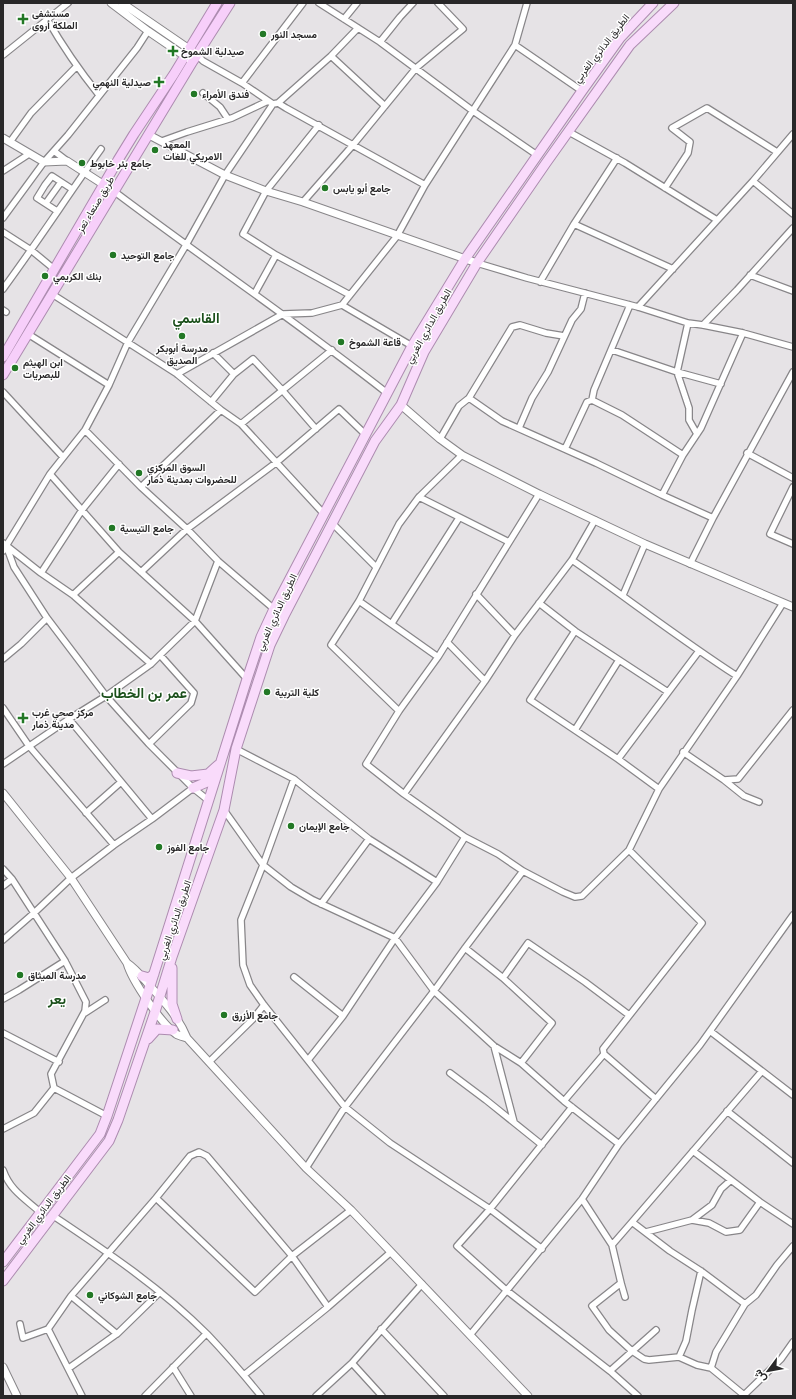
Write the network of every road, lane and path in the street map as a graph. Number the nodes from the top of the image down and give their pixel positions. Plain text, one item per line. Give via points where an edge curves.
1 (68, 3) edge
2 (111, 3) edge
3 (122, 3) edge
4 (217, 3) edge
5 (230, 3) edge
6 (303, 3) edge
7 (319, 3) edge
8 (357, 3) edge
9 (413, 3) edge
10 (438, 3) edge
11 (527, 3) edge
12 (653, 3) edge
13 (674, 3) edge
14 (47, 19) junction
15 (344, 19) junction
16 (358, 28) junction
17 (148, 31) junction
18 (380, 42) junction
19 (515, 44) junction
20 (3, 55) edge
21 (331, 56) junction
22 (193, 57) junction
23 (76, 67) junction
24 (416, 68) junction
25 (242, 83) junction
26 (582, 91) junction
27 (203, 93) dead end
28 (100, 95) junction
29 (273, 103) junction
30 (384, 106) junction
31 (473, 111) junction
32 (228, 119) junction
33 (319, 125) junction
34 (569, 132) junction
35 (793, 134) edge
36 (149, 135) junction
37 (3, 138) edge
38 (162, 141) junction
39 (10, 142) junction
40 (353, 145) junction
41 (100, 149) dead end
42 (54, 151) junction
43 (777, 152) junction
44 (29, 154) junction
45 (537, 155) junction
46 (617, 158) junction
47 (67, 161) junction
48 (44, 162) junction
49 (3, 171) edge
50 (84, 172) junction
51 (225, 175) junction
52 (753, 181) junction
53 (61, 182) junction
54 (103, 185) junction
55 (425, 185) junction
56 (665, 188) junction
57 (72, 189) junction
58 (266, 191) junction
59 (115, 192) junction
60 (303, 202) junction
61 (46, 203) junction
62 (57, 210) junction
63 (793, 214) edge
64 (3, 218) edge
65 (717, 220) junction
66 (574, 224) junction
67 (793, 228) edge
68 (3, 232) edge
69 (398, 236) junction
70 (186, 245) junction
71 (31, 250) junction
72 (276, 254) junction
73 (465, 259) junction
74 (477, 263) junction
75 (54, 269) junction
76 (672, 270) junction
77 (750, 275) junction
78 (540, 282) junction
79 (3, 289) edge
80 (793, 291) edge
81 (255, 293) junction
82 (585, 293) junction
83 (52, 294) junction
84 (350, 294) junction
85 (268, 303) junction
86 (342, 305) junction
87 (630, 305) junction
88 (638, 307) junction
89 (283, 314) junction
90 (270, 321) junction
91 (688, 323) junction
92 (703, 325) junction
93 (743, 333) junction
94 (28, 334) junction
95 (564, 336) junction
96 (128, 342) junction
97 (412, 346) junction
98 (793, 347) edge
99 (332, 350) junction
100 (612, 350) junction
101 (424, 352) junction
102 (213, 353) junction
103 (3, 357) edge
104 (677, 372) junction
105 (793, 372) edge
106 (177, 374) junction
107 (234, 374) junction
108 (3, 375) edge
109 (721, 384) junction
110 (109, 386) junction
111 (283, 391) junction
112 (3, 392) edge
113 (387, 393) junction
114 (469, 398) junction
115 (592, 400) junction
116 (211, 402) junction
117 (401, 405) junction
118 (220, 410) junction
119 (241, 424) junction
120 (519, 428) junction
121 (316, 429) junction
122 (85, 430) junction
123 (365, 434) junction
124 (697, 434) junction
125 (440, 439) junction
126 (565, 449) junction
127 (747, 454) junction
128 (462, 455) junction
129 (683, 455) junction
130 (63, 457) junction
131 (277, 462) junction
132 (119, 464) junction
133 (50, 474) junction
134 (793, 478) edge
135 (141, 487) junction
136 (793, 487) edge
137 (539, 494) junction
138 (662, 495) junction
139 (419, 497) junction
140 (82, 510) junction
141 (324, 514) junction
142 (459, 518) junction
143 (713, 518) junction
144 (595, 520) junction
145 (332, 523) junction
146 (187, 529) junction
147 (509, 542) junction
148 (645, 544) junction
149 (793, 544) edge
150 (4, 546) edge
151 (119, 552) junction
152 (572, 560) junction
153 (218, 561) junction
154 (690, 564) junction
155 (376, 567) junction
156 (141, 572) junction
157 (41, 573) junction
158 (476, 594) junction
159 (73, 595) junction
160 (624, 595) junction
161 (359, 601) junction
162 (539, 603) junction
163 (783, 603) junction
164 (793, 607) edge
165 (274, 610) junction
166 (47, 618) junction
167 (195, 621) junction
168 (392, 623) junction
169 (575, 631) junction
170 (515, 635) junction
171 (447, 642) junction
172 (699, 651) junction
173 (160, 655) junction
174 (438, 656) junction
175 (3, 659) edge
176 (619, 660) junction
177 (150, 664) junction
178 (737, 676) junction
179 (247, 679) junction
180 (485, 681) junction
181 (256, 687) junction
182 (668, 692) junction
183 (106, 696) junction
184 (3, 708) edge
185 (793, 710) edge
186 (399, 711) junction
187 (69, 719) junction
188 (575, 730) junction
189 (149, 744) junction
190 (29, 746) junction
191 (236, 749) junction
192 (683, 752) junction
193 (618, 759) junction
194 (3, 764) edge
195 (219, 764) junction
196 (177, 772) junction
197 (294, 779) junction
198 (724, 780) junction
199 (121, 782) junction
200 (193, 788) junction
201 (659, 789) junction
202 (3, 793) edge
203 (404, 794) junction
204 (208, 800) junction
205 (759, 802) dead end
206 (224, 810) junction
207 (86, 813) junction
208 (152, 819) junction
209 (465, 837) junction
210 (368, 839) junction
211 (114, 845) junction
212 (629, 850) junction
213 (263, 865) junction
214 (3, 868) edge
215 (523, 871) junction
216 (71, 878) junction
217 (12, 879) junction
218 (437, 882) junction
219 (3, 886) edge
220 (321, 904) junction
221 (34, 913) junction
222 (793, 915) edge
223 (395, 938) junction
224 (3, 940) edge
225 (465, 948) junction
226 (172, 957) junction
227 (65, 961) junction
228 (128, 963) junction
229 (154, 974) junction
230 (142, 976) junction
231 (294, 977) dead end
232 (503, 978) junction
233 (150, 986) junction
234 (434, 992) junction
235 (160, 996) junction
236 (146, 998) junction
237 (3, 999) edge
238 (105, 1000) dead end
239 (264, 1005) junction
240 (155, 1012) junction
241 (85, 1013) junction
242 (629, 1015) junction
243 (343, 1016) junction
244 (177, 1019) junction
245 (173, 1030) junction
246 (710, 1032) junction
247 (3, 1033) edge
248 (188, 1038) junction
249 (145, 1041) junction
250 (494, 1046) junction
251 (604, 1054) junction
252 (308, 1060) junction
253 (59, 1062) junction
254 (209, 1062) junction
255 (521, 1063) junction
256 (762, 1071) junction
257 (450, 1073) dead end
258 (54, 1088) junction
259 (793, 1095) edge
260 (656, 1099) junction
261 (564, 1101) junction
262 (345, 1107) junction
263 (572, 1107) junction
264 (727, 1111) junction
265 (108, 1116) junction
266 (514, 1122) junction
267 (3, 1129) edge
268 (620, 1144) junction
269 (542, 1145) junction
270 (693, 1151) junction
271 (793, 1163) edge
272 (306, 1168) junction
273 (3, 1170) edge
274 (731, 1180) junction
275 (156, 1198) junction
276 (582, 1200) junction
277 (760, 1202) junction
278 (490, 1209) junction
279 (351, 1210) junction
280 (40, 1212) junction
281 (52, 1215) junction
282 (692, 1220) junction
283 (632, 1222) junction
284 (793, 1224) edge
285 (646, 1232) junction
286 (612, 1245) junction
287 (793, 1246) edge
288 (542, 1249) junction
289 (391, 1252) junction
290 (109, 1254) junction
291 (292, 1256) junction
292 (3, 1262) edge
293 (701, 1271) junction
294 (3, 1281) edge
295 (621, 1282) junction
296 (422, 1284) junction
297 (506, 1290) junction
298 (160, 1292) junction
299 (71, 1296) junction
300 (625, 1297) dead end
301 (745, 1304) junction
302 (328, 1307) junction
303 (20, 1324) dead end
304 (48, 1329) junction
305 (381, 1329) junction
306 (656, 1330) dead end
307 (117, 1334) junction
308 (206, 1334) junction
309 (470, 1335) junction
310 (793, 1342) edge
311 (632, 1351) junction
312 (679, 1357) junction
313 (352, 1363) junction
314 (3, 1367) edge
315 (69, 1368) junction
316 (173, 1368) junction
317 (712, 1368) junction
318 (610, 1371) junction
319 (244, 1375) junction
320 (318, 1395) edge
321 (17, 1396) edge
322 (82, 1396) edge
323 (145, 1396) edge
324 (191, 1396) edge
325 (261, 1396) edge
326 (382, 1396) edge
327 (444, 1396) edge
328 (528, 1396) edge
329 (638, 1396) edge
330 (744, 1396) edge

1 - 14 street
2 - 17 street
3 - 22 street
4 - 22 highway, طريق صنعاء تعز
5 - 22 highway, طريق صنعاء تعز
6 - 25 street
7 - 15 street
8 - 15 street
9 - 18 street
10 - 24 street via 463,29
11 - 19 street
12 - 26 main road, الطريق الدائري الغربي via 620,38
13 - 34 main road, الطريق الدائري الغربي via 630,45
14 - 20 street
14 - 23 street
15 - 16 street
16 - 18 street
16 - 21 street
17 - 22 street
17 - 28 street
18 - 24 street
19 - 26 street
19 - 31 street
21 - 29 street
21 - 30 street
22 - 25 street
22 - 36 highway, طريق صنعاء تعز
22 - 54 highway, طريق صنعاء تعز via 134,134
23 - 28 street
23 - 39 street via 31,113
24 - 30 street
24 - 31 street
25 - 29 street
26 - 45 main road, الطريق الدائري الغربي
27 - 32 street via 220,107
28 - 42 street
29 - 32 street
29 - 33 street
29 - 51 street
30 - 40 street
31 - 45 street
31 - 55 street
32 - 38 street
33 - 40 street
33 - 58 street
34 - 46 street
34 - 74 main road, الطريق الدائري الغربي
35 - 43 street
36 - 38 street
36 - 59 highway, طريق صنعاء تعز
37 - 39 street
38 - 51 street
39 - 44 street
40 - 55 street
40 - 60 street
41 - 50 street
42 - 47 street
42 - 48 street
43 - 52 street
43 - 56 street via 707,108 672,128 690,142 688,152
44 - 48 street
44 - 49 street
45 - 73 main road, الطريق الدائري الغربي
46 - 56 street
46 - 66 street
47 - 48 street
47 - 50 street
48 - 64 street
50 - 54 street
50 - 57 street
51 - 58 street
51 - 70 street
52 - 63 street
52 - 65 street
53 - 57 street
53 - 61 street
53 - 61 street via 52,176 45,184 37,198
54 - 59 street
54 - 75 highway, طريق صنعاء تعز
55 - 69 street
56 - 65 street
57 - 62 street
58 - 60 street
58 - 72 street via 244,234
59 - 70 street
59 - 83 highway, طريق صنعاء تعز
60 - 69 street
61 - 62 street
62 - 71 street
65 - 76 street
66 - 76 street
66 - 78 street
67 - 77 street
68 - 71 street
69 - 73 street
69 - 84 street
70 - 81 street
70 - 96 street
71 - 75 street
71 - 79 street
72 - 81 street
72 - 84 street
73 - 74 street
73 - 97 main road, الطريق الدائري الغربي
74 - 78 street
74 - 101 main road, الطريق الدائري الغربي
75 - 103 highway, طريق صنعاء تعز
76 - 88 street
77 - 80 street
77 - 92 street
78 - 82 street
81 - 85 street
82 - 87 street
82 - 95 street via 581,309
83 - 94 highway, طريق صنعاء تعز
83 - 96 street
84 - 86 street
85 - 89 street
85 - 90 street via 274,314
86 - 89 street via 312,313
86 - 97 street
87 - 88 street
87 - 100 street
88 - 91 street
89 - 90 street
89 - 99 street
90 - 102 street
91 - 92 street
91 - 104 street
92 - 93 street
93 - 98 street
93 - 109 street
94 - 108 highway, طريق صنعاء تعز
94 - 110 street
95 - 114 street via 520,324 512,327
95 - 120 street
96 - 106 street
96 - 110 street
97 - 101 main road
97 - 113 main road, الطريق الدائري الغربي
99 - 111 street
99 - 113 street
100 - 104 street
100 - 115 street
101 - 117 main road, الطريق الدائري الغربي
102 - 106 street
102 - 107 street
104 - 109 street
104 - 124 street via 689,408 689,420
105 - 127 street
106 - 116 street
107 - 111 street via 253,359
107 - 116 street
109 - 124 street
110 - 122 street
111 - 119 street
111 - 121 street
112 - 130 street
113 - 123 main road, الطريق الدائري الغربي
114 - 120 street via 502,421
114 - 125 street via 459,406
115 - 126 street via 587,402
115 - 129 street via 622,415
116 - 118 street
117 - 125 street
117 - 145 main road, الطريق الدائري الغربي via 375,441
118 - 119 street
118 - 135 street
119 - 131 street
120 - 126 street
121 - 123 street via 338,409
121 - 131 street
122 - 130 street
122 - 132 street
123 - 141 main road, الطريق الدائري الغربي
124 - 129 street
125 - 128 street
126 - 138 street
127 - 134 street
127 - 143 street
128 - 137 street
128 - 139 street
129 - 138 street
130 - 133 street
131 - 141 street
131 - 146 street
132 - 135 street
132 - 140 street
133 - 140 street
133 - 150 street
135 - 146 street
136 - 149 street via 770,534
137 - 144 street
137 - 147 street
138 - 143 street
139 - 142 street
139 - 155 street via 399,524
140 - 151 street
140 - 157 street
141 - 145 main road
141 - 165 main road, الطريق الدائري الغربي
142 - 147 street
142 - 168 street
143 - 154 street
144 - 148 street
144 - 152 street
145 - 155 street
145 - 181 main road, الطريق الدائري الغربي via 270,645
146 - 153 street
146 - 156 street
147 - 158 street
148 - 154 street
148 - 160 street
150 - 157 street
150 - 166 street via 14,567
151 - 156 street
151 - 159 street
152 - 160 street
152 - 162 street
153 - 165 street
153 - 167 street
154 - 163 street
155 - 161 street
156 - 167 street
157 - 159 street
158 - 170 street
158 - 171 street
159 - 177 street
160 - 172 street
161 - 168 street
161 - 186 street via 331,645
162 - 169 street
162 - 170 street
163 - 164 street
163 - 178 street
165 - 179 main road, الطريق الدائري الغربي via 261,637
166 - 175 street
166 - 183 street
167 - 173 street
167 - 179 street
168 - 174 street
169 - 176 street
169 - 188 street via 530,700
170 - 180 street
171 - 174 street
171 - 180 street
172 - 178 street
172 - 182 street
173 - 177 street
173 - 189 street via 194,693 191,703
174 - 186 street
176 - 182 street
176 - 188 street
177 - 183 street
178 - 192 street
179 - 181 main road
179 - 195 main road, الطريق الدائري الغربي
180 - 203 street
181 - 191 main road, الطريق الدائري الغربي
182 - 193 street
183 - 187 street
183 - 189 street
184 - 190 street
185 - 198 street via 738,779
186 - 203 street via 366,764
187 - 190 street
187 - 199 street
188 - 193 street
189 - 196 street
190 - 194 street
190 - 207 street
191 - 197 street
191 - 206 main road, الطريق الدائري الغربي
192 - 198 street
192 - 201 street
193 - 201 street
195 - 196 main road via 208,774 191,776
195 - 200 main road via 207,782
195 - 204 main road, الطريق الدائري الغربي
196 - 200 street
197 - 210 street
197 - 213 street
198 - 205 street via 744,796
199 - 207 street
199 - 208 street
200 - 204 street
200 - 208 street
201 - 212 street
202 - 216 street
203 - 209 street
204 - 229 main road, الطريق الدائري الغربي
206 - 213 street
206 - 226 main road, الطريق الدائري الغربي
207 - 211 street
208 - 211 street
209 - 215 street via 498,854
209 - 218 street
210 - 218 street
210 - 220 street
211 - 216 street
212 - 215 street via 582,896 575,897 563,892
212 - 242 street via 702,923
213 - 220 street
213 - 239 street via 241,920 243,965 250,985
214 - 217 street
215 - 225 street
216 - 221 street
216 - 228 street
217 - 219 street
217 - 221 street
218 - 223 street
220 - 223 street
221 - 224 street
221 - 227 street
222 - 246 street
223 - 234 street
223 - 243 street
225 - 232 street
225 - 234 street
226 - 235 main road, الطريق الدائري الغربي
226 - 244 main road via 172,1004
227 - 237 street
227 - 241 street via 86,1002
228 - 230 street
228 - 236 street via 130,972
229 - 230 main road via 148,978
229 - 233 main road, الطريق الدائري الغربي
230 - 233 street
231 - 243 street
232 - 242 street via 528,943
232 - 255 street via 552,1022
233 - 235 street
233 - 236 main road, الطريق الدائري الغربي
234 - 250 street
234 - 262 street
235 - 240 main road, الطريق الدائري الغربي
235 - 244 street
236 - 240 street
236 - 265 main road, الطريق الدائري الغربي
238 - 241 street
239 - 252 street
239 - 254 street
240 - 245 street
240 - 249 main road, الطريق الدائري الغربي
241 - 253 street
242 - 251 street via 603,1049
243 - 252 street
244 - 248 street
245 - 248 street via 176,1034
245 - 249 main road via 157,1029
246 - 256 street
246 - 260 street
247 - 253 street
248 - 254 street
249 - 281 main road, الطريق الدائري الغربي via 109,1141
250 - 255 street
250 - 266 street
251 - 260 street
251 - 261 street
252 - 262 street
253 - 258 street via 52,1074
254 - 272 street
255 - 261 street
256 - 259 street
256 - 264 street
257 - 266 street
258 - 265 street
258 - 267 street via 34,1113
260 - 268 street
261 - 263 street
262 - 272 street
262 - 278 street via 390,1142
263 - 268 street
263 - 269 street
264 - 270 street
264 - 271 street
265 - 280 main road, الطريق الدائري الغربي via 100,1134
266 - 269 street
268 - 276 street
269 - 278 street
270 - 274 street
270 - 283 street
272 - 279 street
273 - 280 street via 12,1188
274 - 277 street
274 - 282 street via 721,1189 712,1205
275 - 290 street
275 - 291 street via 255,1292
275 - 291 street via 190,1156 199,1152 207,1156
276 - 286 street
276 - 288 street
277 - 282 street via 740,1230 726,1232 709,1223
277 - 284 street
278 - 288 street
278 - 297 street via 457,1246
279 - 289 street
279 - 291 street
280 - 292 main road, الطريق الدائري الغربي
281 - 290 street
281 - 294 main road, الطريق الدائري الغربي
282 - 285 street
283 - 285 street
283 - 286 street
285 - 293 street
286 - 295 street
287 - 301 street via 756,1295
288 - 297 street
289 - 296 street
289 - 302 street
290 - 298 street
290 - 299 street
291 - 302 street
293 - 301 street
293 - 312 street via 686,1341
295 - 300 street
295 - 311 street via 592,1306 609,1330
296 - 305 street
296 - 309 street
297 - 309 street
297 - 318 street
298 - 307 street
298 - 308 street
299 - 304 street
299 - 307 street
301 - 317 street via 716,1352
302 - 319 street
303 - 304 street via 23,1338
304 - 315 street
305 - 313 street
305 - 327 street
306 - 311 street
307 - 315 street
308 - 316 street
308 - 319 street
309 - 328 street
310 - 330 street via 781,1359
311 - 312 street via 649,1360
311 - 318 street
312 - 317 street
313 - 320 street
313 - 326 street
314 - 321 street
315 - 322 street
316 - 323 street
316 - 324 street
317 - 330 street
318 - 329 street
319 - 325 street

